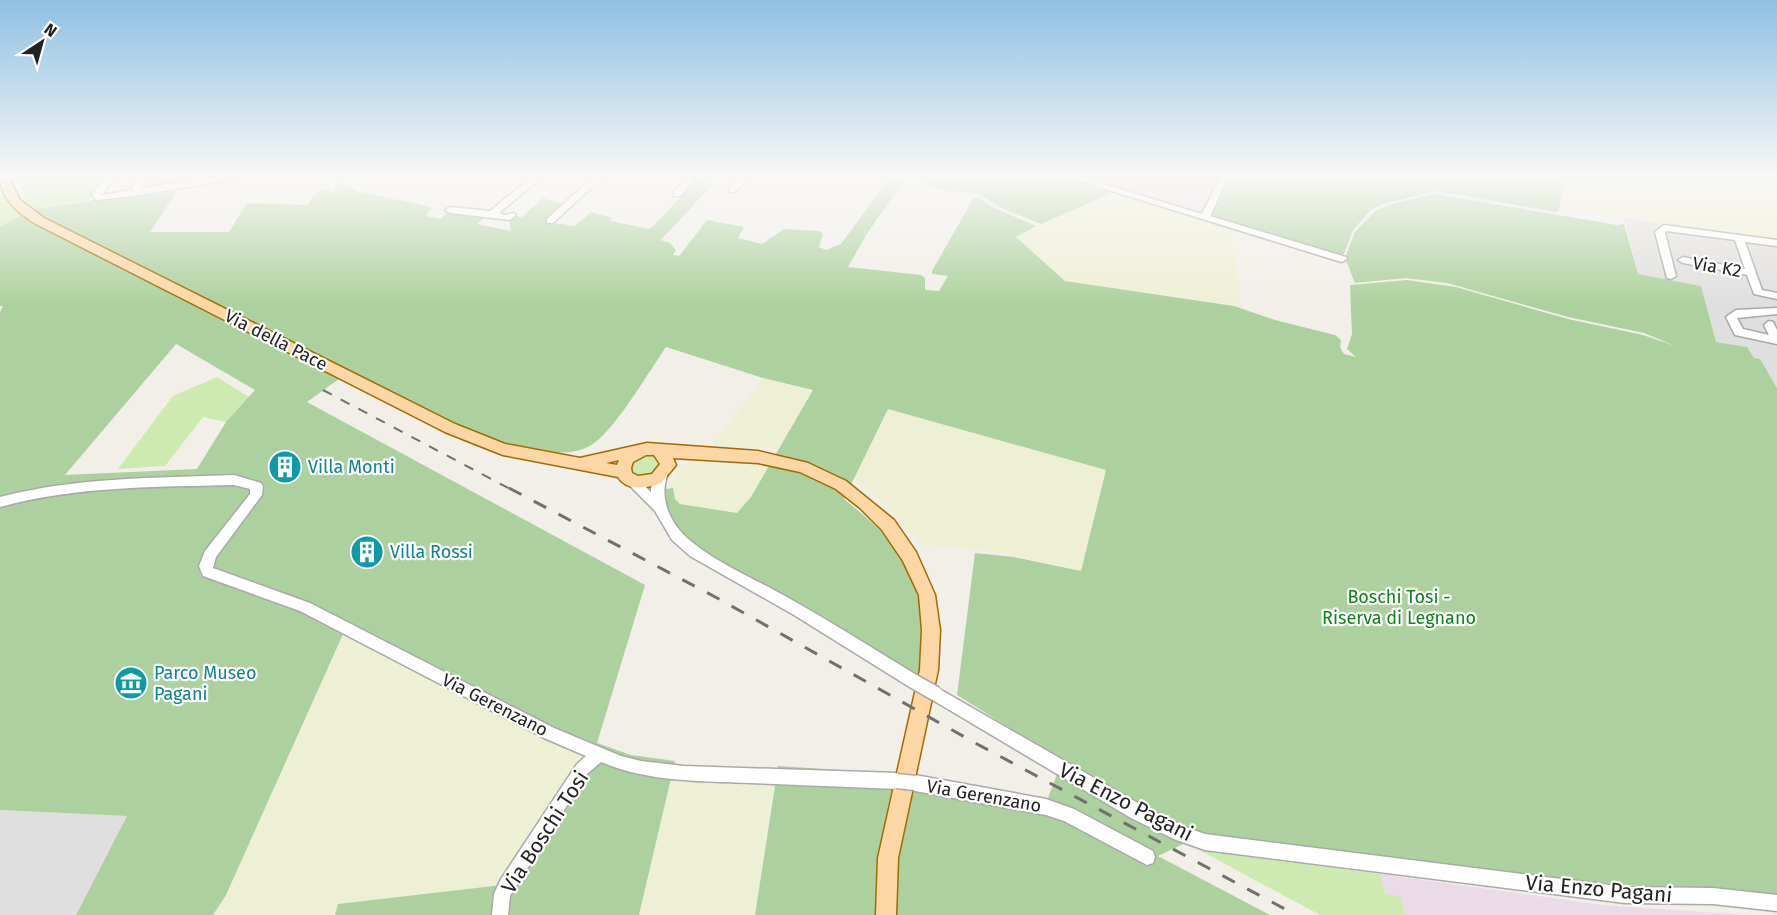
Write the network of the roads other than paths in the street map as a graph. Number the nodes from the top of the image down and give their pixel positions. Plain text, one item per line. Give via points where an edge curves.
1 (37, 219) edge
2 (553, 219) edge
3 (1211, 219) edge
4 (550, 221) dead end
5 (1738, 238) junction
6 (1777, 243) edge
7 (1342, 259) dead end
8 (1683, 260) dead end
9 (1751, 273) junction
10 (1671, 276) dead end
11 (1777, 296) edge
12 (1777, 311) edge
13 (1769, 325) dead end
14 (637, 451) junction
15 (659, 451) junction
16 (699, 454) junction
17 (574, 462) junction
18 (664, 471) junction
19 (627, 476) junction
20 (0, 501) edge
21 (659, 507) junction
22 (599, 754) junction
23 (906, 781) junction
24 (1147, 857) dead end
25 (1777, 903) edge
26 (500, 915) edge
27 (886, 915) edge

1 - 17 main road, Via della Pace via 450,428 503,449
2 - 4 street
3 - 7 street
5 - 6 street
5 - 9 street, Via K2
5 - 10 street via 1661,229
8 - 9 street, Via K2
9 - 11 street, Via K2 via 1758,292
12 - 13 street via 1731,317 1739,333 1777,340
14 - 15 main road
14 - 17 main road, Via della Pace
14 - 19 main road via 624,463
15 - 16 main road
15 - 18 main road via 666,457
16 - 18 main road
16 - 23 main road via 782,461 822,475 866,504 903,544 927,595 931,630 929,670
17 - 19 main road, Via della Pace
18 - 19 main road via 650,482
18 - 21 street via 657,488
19 - 21 street, Via Enzo Pagani
20 - 22 street, Via Gerenzano via 71,487 234,480 252,483 257,486 256,495 210,555 208,572 305,607 549,733
21 - 25 street, Via Enzo Pagani, bridge via 677,536 695,552 1137,812 1182,834 1205,842 1625,895 1713,896
22 - 23 street, Via Gerenzano via 641,768 684,773
22 - 26 street, Via Boschi Tosi via 582,769 507,885
23 - 24 street, Via Gerenzano via 1046,807
23 - 27 main road via 888,858

